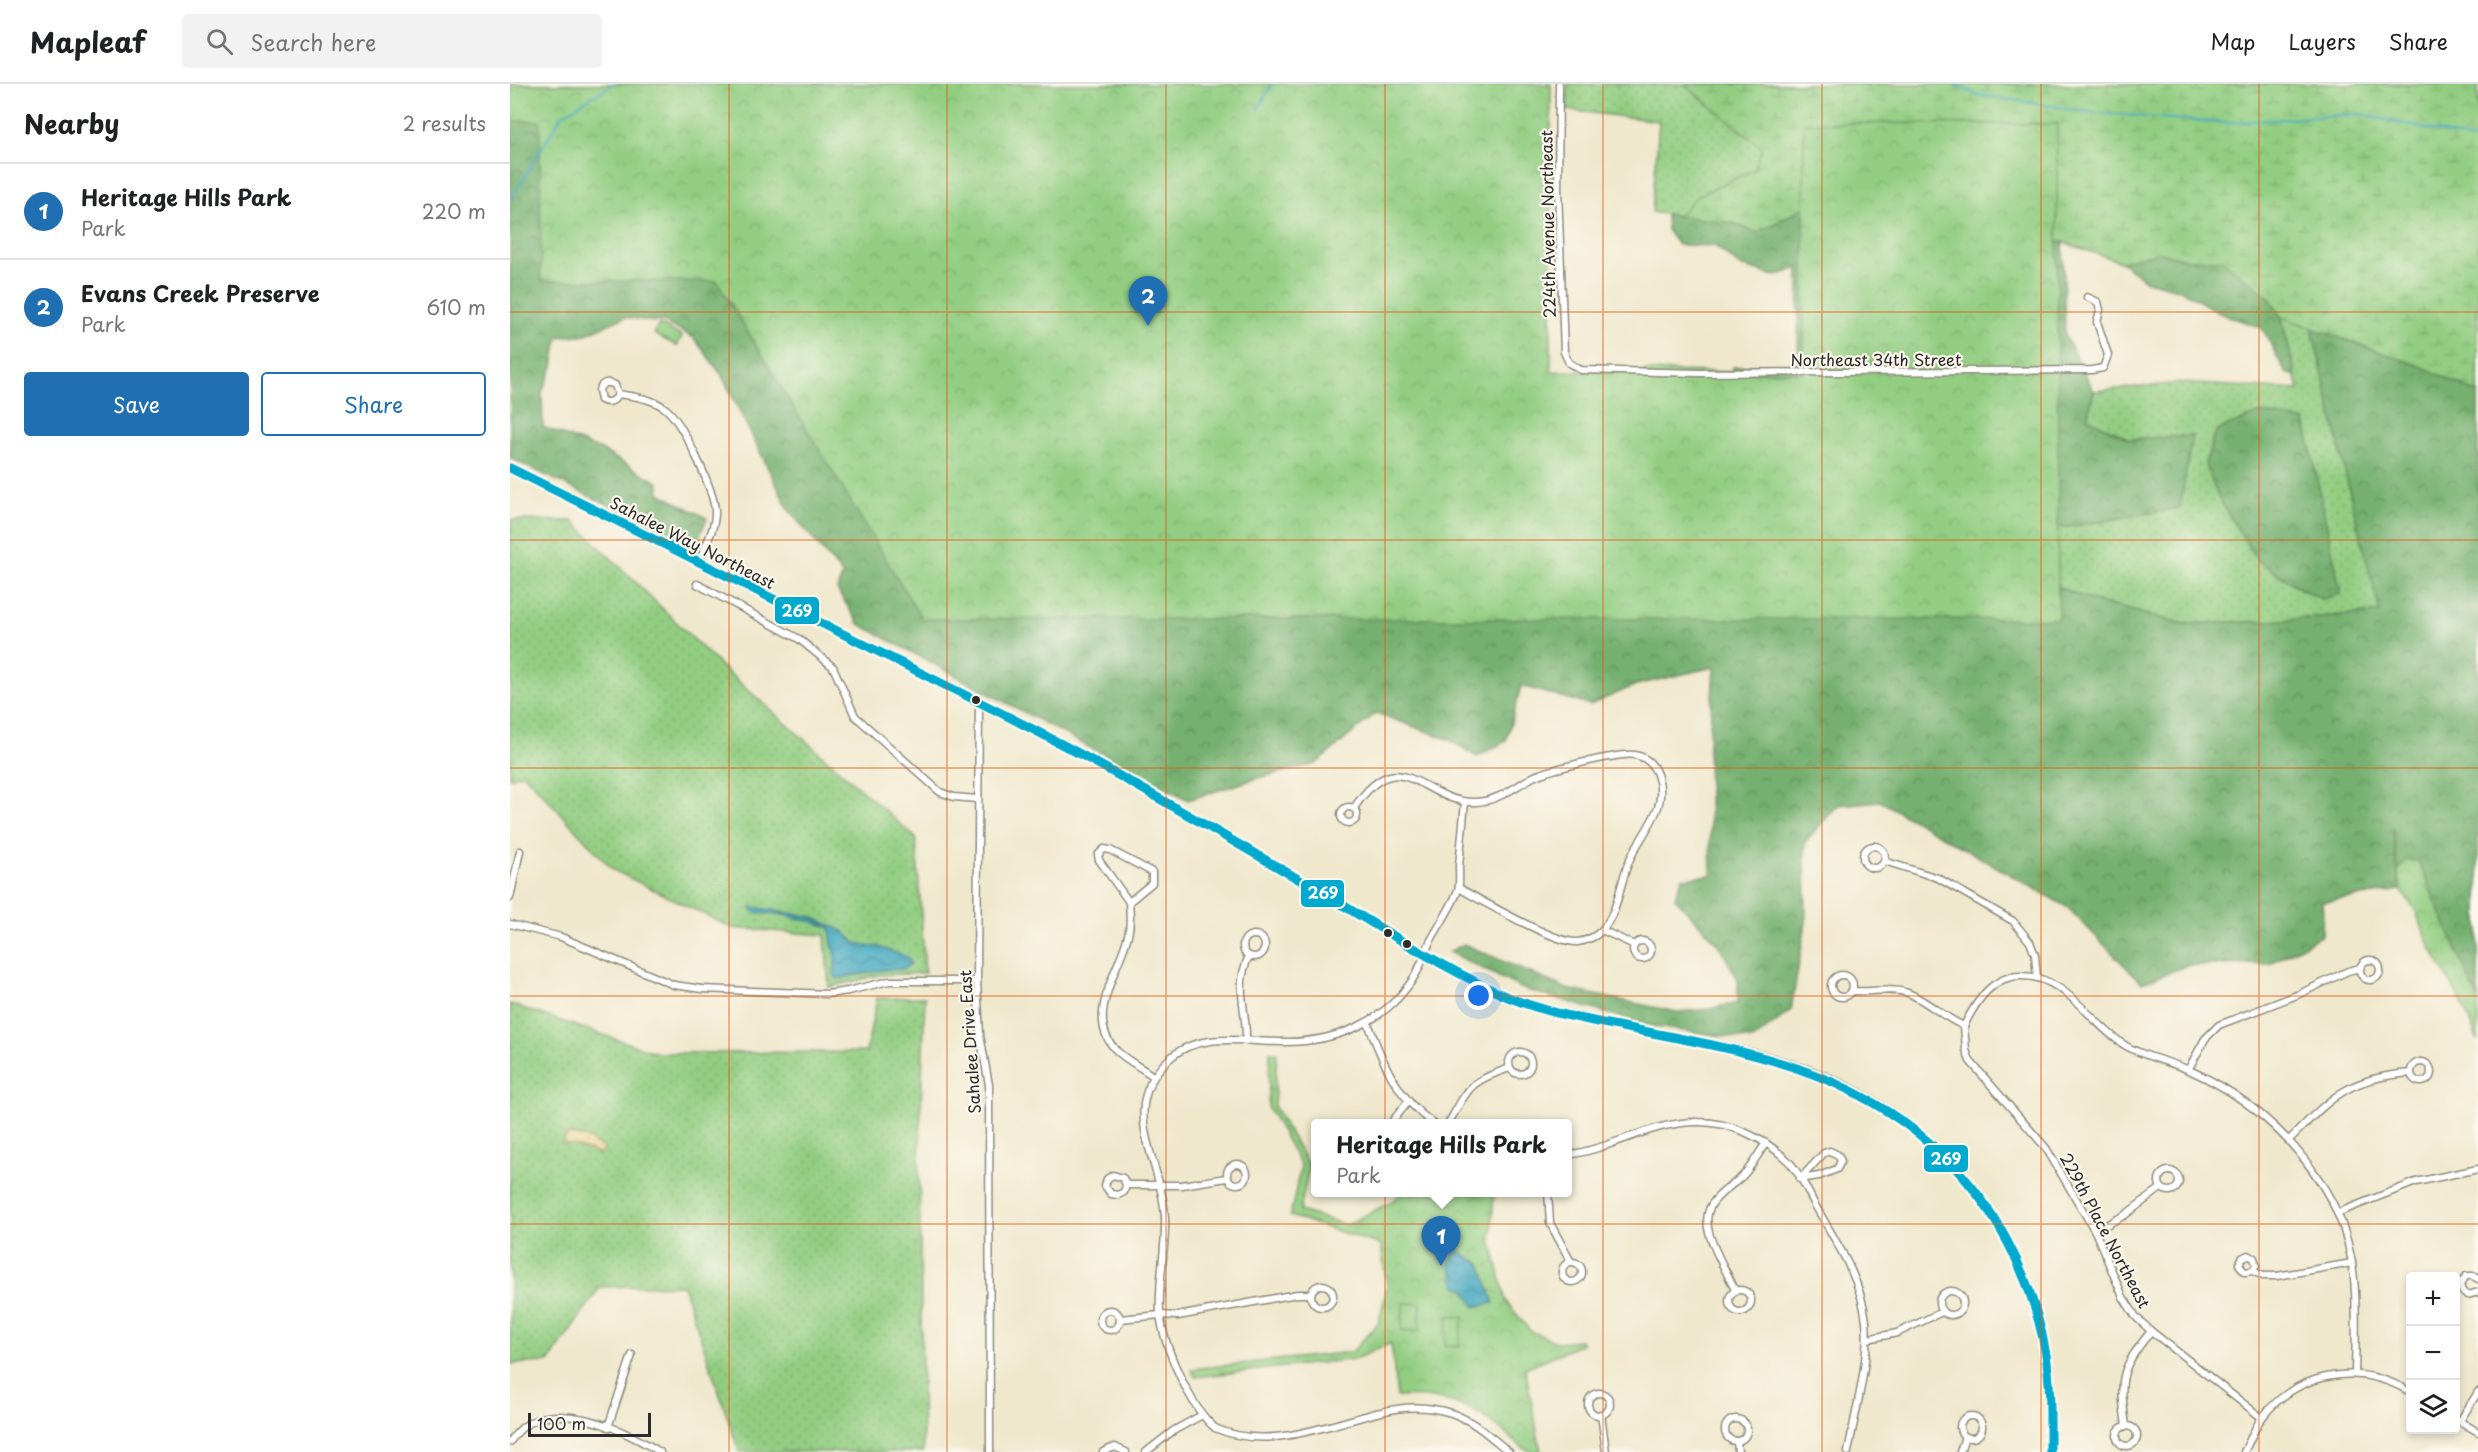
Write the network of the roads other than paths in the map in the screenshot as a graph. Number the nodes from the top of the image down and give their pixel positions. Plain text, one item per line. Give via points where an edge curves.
1 (1559, 84) edge
2 (2087, 297) dead end
3 (1569, 363) joint
4 (618, 394) dead end
5 (510, 468) edge
6 (699, 561) junction
7 (697, 584) dead end
8 (979, 703) junction
9 (977, 798) junction
10 (1465, 802) junction
11 (1354, 808) dead end
12 (520, 851) dead end
13 (1884, 861) dead end
14 (1459, 888) junction
15 (510, 898) edge
16 (1129, 902) junction
17 (510, 924) edge
18 (1602, 930) junction
19 (1634, 945) dead end
20 (1424, 954) junction
21 (1249, 956) dead end
22 (2360, 968) dead end
23 (2037, 978) junction
24 (977, 981) junction
25 (1852, 991) dead end
26 (1368, 1023) junction
27 (1964, 1026) junction
28 (1246, 1041) junction
29 (1510, 1068) dead end
30 (2188, 1070) junction
31 (2411, 1073) dead end
32 (1153, 1076) junction
33 (1408, 1102) junction
34 (1394, 1119) edge
35 (1428, 1119) edge
36 (1451, 1119) edge
37 (2289, 1140) junction
38 (1766, 1143) junction
39 (1572, 1154) edge
40 (2478, 1169) edge
41 (1227, 1178) dead end
42 (1800, 1179) junction
43 (1160, 1184) junction
44 (1126, 1185) dead end
45 (2161, 1188) dead end
46 (1548, 1197) edge
47 (2337, 1214) junction
48 (2095, 1231) junction
49 (1571, 1262) dead end
50 (2352, 1263) junction
51 (2253, 1270) dead end
52 (2478, 1279) edge
53 (1735, 1290) dead end
54 (2478, 1293) edge
55 (1311, 1294) dead end
56 (1942, 1312) junction
57 (1160, 1315) junction
58 (1120, 1319) dead end
59 (2151, 1331) junction
60 (1867, 1339) junction
61 (632, 1355) dead end
62 (2355, 1373) junction
63 (2406, 1390) edge
64 (2478, 1392) edge
65 (1601, 1414) dead end
66 (1202, 1415) junction
67 (2460, 1417) edge
68 (2262, 1418) junction
69 (2460, 1421) edge
70 (2126, 1426) dead end
71 (608, 1427) junction
72 (2478, 1432) edge
73 (1965, 1436) dead end
74 (1737, 1441) dead end
75 (510, 1442) edge
76 (1293, 1443) dead end
77 (1255, 1446) dead end
78 (660, 1452) edge
79 (990, 1452) edge
80 (1103, 1452) edge
81 (1126, 1452) edge
82 (1146, 1452) edge
83 (1508, 1452) edge
84 (1606, 1452) edge
85 (1738, 1452) edge
86 (1848, 1452) edge
87 (1960, 1452) edge
88 (2050, 1452) edge
89 (2244, 1452) edge

1 - 3 street, 224th Avenue Northeast via 1558,189 1564,352
2 - 3 street, Northeast 34th Street via 2098,302 2097,322 2108,355 2103,368 2092,370 1700,373 1581,370
4 - 6 street via 659,404 673,415 684,432 715,507
5 - 6 main road, Sahalee Way Northeast
6 - 8 main road, Sahalee Way Northeast
7 - 9 street via 815,650 833,667 855,716 940,792
8 - 9 street, Sahalee Drive East
8 - 20 main road, Sahalee Way Northeast via 1187,814
9 - 24 street, Sahalee Drive East
10 - 11 street via 1412,778 1392,775 1373,784
10 - 14 street
10 - 18 street via 1506,794 1542,773 1620,755 1636,755 1654,767 1658,775 1658,808 1629,860
12 - 15 street
13 - 23 street via 1938,878 2013,921 2030,942
14 - 18 street via 1555,938 1579,942
14 - 20 street
16 - 16 street via 1152,883 1153,875 1104,849 1099,860
16 - 32 street via 1128,936 1105,995 1105,1024 1119,1053
17 - 24 street via 561,937 687,988 828,994 889,981
18 - 19 street
20 - 26 street via 1401,996
20 - 88 main road, Sahalee Way Northeast via 1495,992 1537,1008 1798,1065 1886,1108 1936,1149 1976,1195 2015,1257 2044,1347
21 - 28 street via 1240,984
22 - 30 street via 2219,1025 2205,1039
23 - 27 street via 2012,976 1995,983
23 - 30 street via 2065,992 2125,1046
24 - 79 street, Sahalee Drive East via 980,1035 989,1085
25 - 27 street via 1910,994
26 - 28 street via 1311,1042
26 - 33 street via 1383,1064
27 - 48 street, 229th Place Northeast via 1970,1062 2046,1148
28 - 32 street via 1211,1040 1194,1044 1180,1050
29 - 36 street via 1472,1084
30 - 37 street via 2250,1105
31 - 37 street via 2382,1075 2354,1085 2322,1108
32 - 43 street via 1142,1113
33 - 34 street
33 - 35 street
37 - 47 street
38 - 39 street via 1725,1126 1683,1122
38 - 42 street via 1787,1160
38 - 53 street via 1739,1180 1718,1195 1708,1217 1710,1238
40 - 47 street via 2416,1182
41 - 43 street
42 - 42 street via 1837,1169 1841,1161 1838,1155 1824,1153
42 - 60 street via 1856,1280
43 - 44 street
43 - 57 street via 1165,1218
45 - 48 street
46 - 49 street via 1550,1223
47 - 50 street
48 - 59 street, 229th Place Northeast via 2123,1298
50 - 51 street via 2277,1276 2264,1276
50 - 62 street
52 - 54 street via 2466,1276 2460,1285 2468,1295
55 - 57 street via 1178,1316
56 - 56 street via 1958,1314 1964,1304 1961,1296 1955,1292 1944,1294 1939,1304
56 - 60 street via 1897,1333
57 - 58 street
57 - 66 street via 1183,1382
59 - 68 street, 229th Place Northeast
59 - 70 street via 2132,1355 2121,1380
60 - 86 street
61 - 71 street
62 - 63 street via 2389,1381
62 - 68 street via 2302,1385
64 - 67 street
65 - 84 street
66 - 77 street via 1215,1429
66 - 82 street
68 - 89 street
69 - 72 street
71 - 75 street via 543,1416 522,1426
71 - 78 street
73 - 87 street
74 - 85 street
76 - 83 street via 1380,1412 1422,1408 1469,1421
80 - 81 street via 1115,1447

